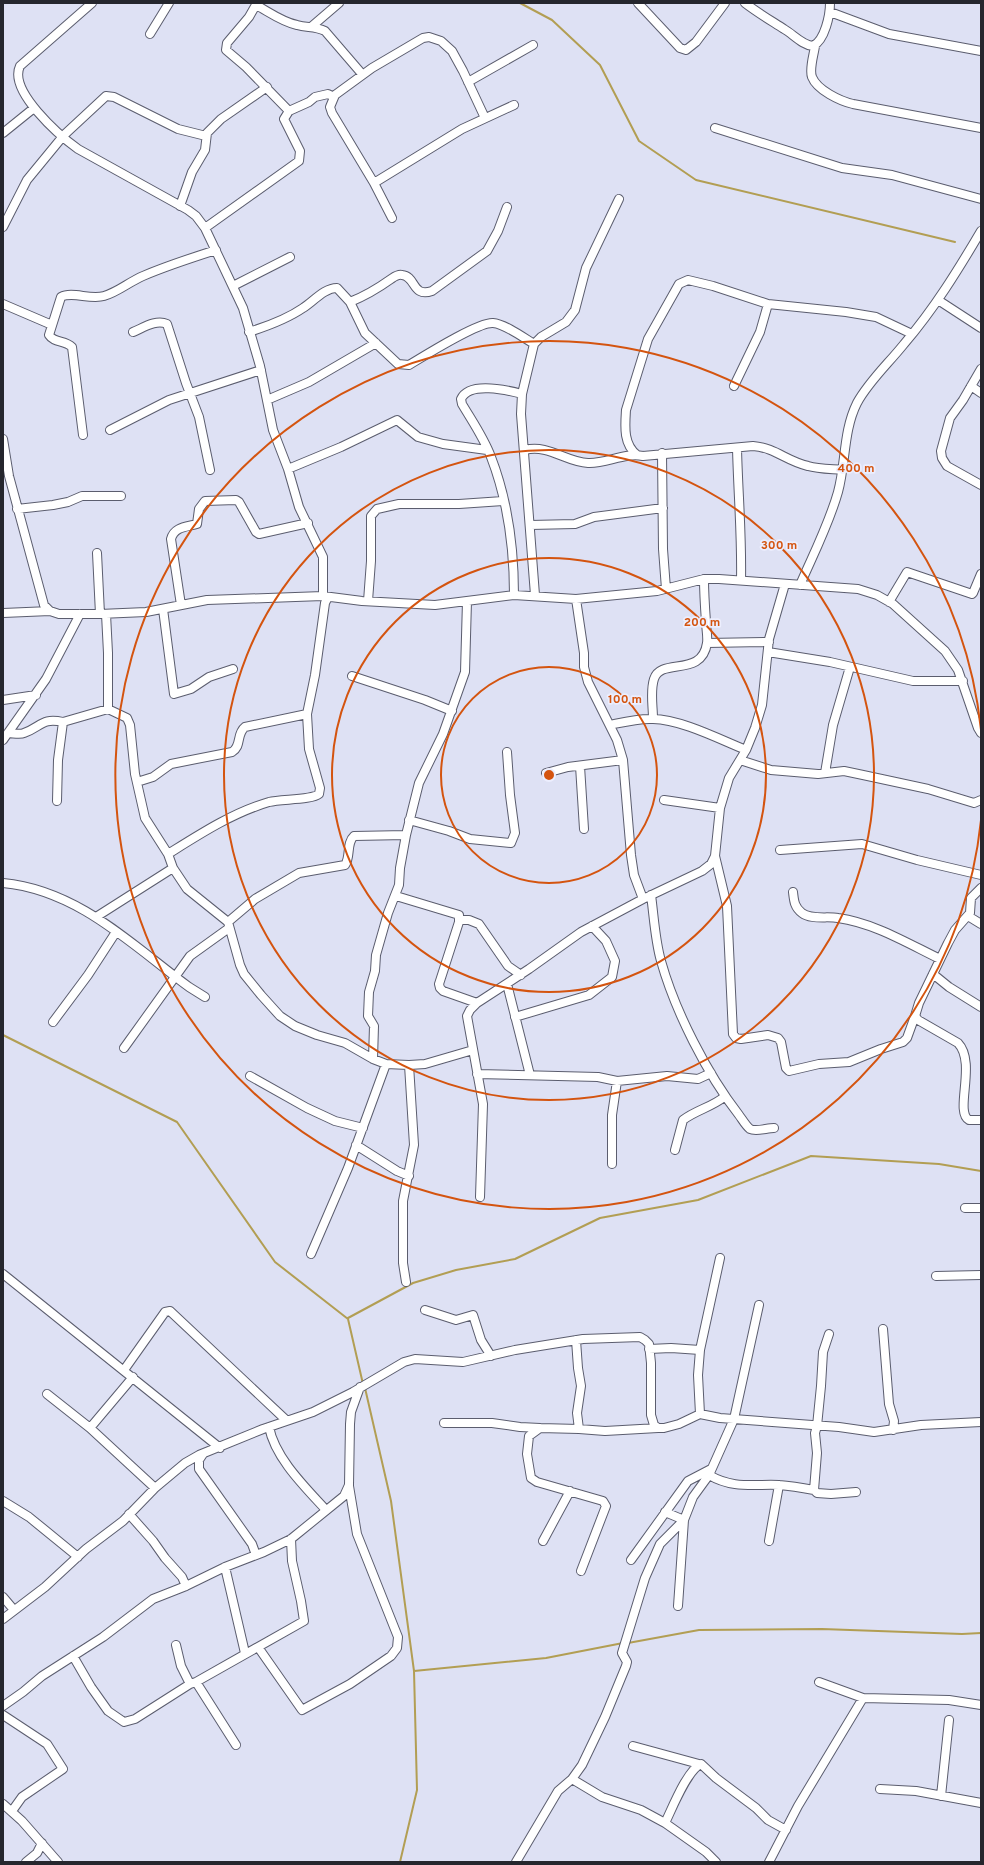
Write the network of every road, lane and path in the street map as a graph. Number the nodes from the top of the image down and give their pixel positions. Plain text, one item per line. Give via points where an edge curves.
1 (92, 3) edge
2 (169, 3) edge
3 (339, 3) edge
4 (638, 3) edge
5 (725, 3) edge
6 (745, 3) edge
7 (830, 3) edge
8 (257, 4) edge
9 (830, 12) junction
10 (311, 27) junction
11 (150, 34) dead end
12 (533, 45) dead end
13 (815, 46) junction
14 (981, 51) edge
15 (362, 74) junction
16 (468, 82) junction
17 (267, 87) junction
18 (334, 96) junction
19 (514, 105) dead end
20 (34, 108) junction
21 (289, 111) junction
22 (485, 118) junction
23 (715, 128) dead end
24 (981, 128) edge
25 (3, 133) edge
26 (206, 136) junction
27 (62, 137) junction
28 (374, 183) junction
29 (619, 199) dead end
30 (981, 199) edge
31 (180, 206) junction
32 (507, 207) dead end
33 (392, 218) dead end
34 (3, 227) edge
35 (205, 228) junction
36 (981, 231) edge
37 (216, 250) junction
38 (290, 257) dead end
39 (233, 286) junction
40 (938, 300) junction
41 (350, 302) junction
42 (3, 304) edge
43 (768, 304) junction
44 (52, 325) junction
45 (981, 328) edge
46 (133, 332) dead end
47 (249, 332) junction
48 (912, 334) junction
49 (376, 343) junction
50 (534, 344) junction
51 (981, 369) edge
52 (261, 370) junction
53 (734, 386) dead end
54 (971, 386) junction
55 (191, 393) junction
56 (981, 393) edge
57 (522, 394) junction
58 (267, 400) junction
59 (110, 430) dead end
60 (84, 436) dead end
61 (3, 440) edge
62 (737, 448) junction
63 (488, 450) junction
64 (525, 450) junction
65 (662, 453) junction
66 (637, 455) junction
67 (210, 470) dead end
68 (288, 470) junction
69 (842, 470) junction
70 (6, 476) edge
71 (981, 485) edge
72 (121, 496) dead end
73 (503, 501) junction
74 (663, 508) junction
75 (17, 509) junction
76 (308, 523) junction
77 (530, 525) junction
78 (97, 553) dead end
79 (981, 574) edge
80 (704, 579) junction
81 (741, 580) junction
82 (785, 584) junction
83 (800, 585) junction
84 (666, 589) junction
85 (514, 595) junction
86 (535, 595) junction
87 (325, 596) junction
88 (576, 599) junction
89 (368, 601) junction
90 (467, 601) junction
91 (890, 602) junction
92 (181, 605) junction
93 (163, 609) junction
94 (50, 611) junction
95 (3, 613) edge
96 (80, 614) junction
97 (103, 614) junction
98 (769, 642) junction
99 (707, 643) junction
100 (768, 652) junction
101 (850, 667) junction
102 (233, 670) dead end
103 (352, 676) dead end
104 (963, 681) junction
105 (36, 694) junction
106 (3, 700) edge
107 (108, 709) junction
108 (452, 711) junction
109 (306, 714) junction
110 (653, 719) junction
111 (63, 722) junction
112 (610, 725) junction
113 (8, 733) junction
114 (981, 733) edge
115 (3, 740) edge
116 (746, 750) junction
117 (507, 752) dead end
118 (623, 760) junction
119 (740, 760) junction
120 (580, 766) junction
121 (546, 773) dead end
122 (824, 773) junction
123 (137, 782) junction
124 (664, 800) dead end
125 (981, 800) edge
126 (56, 801) dead end
127 (720, 808) junction
128 (410, 820) junction
129 (584, 829) dead end
130 (406, 835) junction
131 (780, 850) dead end
132 (168, 854) junction
133 (715, 856) junction
134 (173, 868) junction
135 (981, 876) edge
136 (3, 883) edge
137 (981, 888) edge
138 (793, 892) dead end
139 (651, 895) junction
140 (396, 896) junction
141 (643, 899) junction
142 (968, 916) junction
143 (96, 917) junction
144 (460, 920) junction
145 (981, 924) edge
146 (229, 925) junction
147 (592, 926) junction
148 (116, 932) junction
149 (940, 959) junction
150 (933, 974) junction
151 (521, 975) junction
152 (175, 977) junction
153 (507, 984) junction
154 (205, 997) dead end
155 (477, 1003) junction
156 (981, 1007) edge
157 (915, 1016) junction
158 (515, 1018) junction
159 (53, 1022) dead end
160 (124, 1048) dead end
161 (473, 1050) junction
162 (373, 1059) junction
163 (386, 1064) junction
164 (409, 1065) junction
165 (711, 1073) junction
166 (477, 1074) junction
167 (530, 1075) junction
168 (250, 1076) dead end
169 (617, 1081) junction
170 (724, 1097) junction
171 (981, 1120) edge
172 (363, 1128) junction
173 (774, 1128) dead end
174 (356, 1145) junction
175 (675, 1150) dead end
176 (612, 1164) dead end
177 (409, 1176) junction
178 (480, 1197) dead end
179 (965, 1208) dead end
180 (981, 1208) edge
181 (311, 1254) dead end
182 (720, 1258) dead end
183 (3, 1274) edge
184 (981, 1275) edge
185 (936, 1276) dead end
186 (406, 1282) dead end
187 (759, 1305) dead end
188 (425, 1310) dead end
189 (883, 1328) dead end
190 (829, 1334) dead end
191 (576, 1340) junction
192 (649, 1349) junction
193 (700, 1350) junction
194 (491, 1356) junction
195 (124, 1370) junction
196 (133, 1377) junction
197 (360, 1387) junction
198 (47, 1394) dead end
199 (700, 1414) junction
200 (734, 1419) junction
201 (286, 1420) junction
202 (444, 1422) dead end
203 (981, 1422) edge
204 (817, 1426) junction
205 (269, 1427) junction
206 (90, 1428) junction
207 (540, 1428) junction
208 (658, 1428) junction
209 (579, 1429) junction
210 (894, 1430) junction
211 (220, 1448) junction
212 (203, 1454) junction
213 (710, 1472) junction
214 (349, 1485) junction
215 (779, 1485) junction
216 (155, 1488) junction
217 (814, 1490) junction
218 (570, 1491) junction
219 (856, 1492) dead end
220 (3, 1501) edge
221 (326, 1510) junction
222 (665, 1512) junction
223 (130, 1514) junction
224 (684, 1520) junction
225 (291, 1538) junction
226 (769, 1541) dead end
227 (543, 1542) dead end
228 (256, 1555) junction
229 (78, 1557) junction
230 (631, 1560) dead end
231 (225, 1567) junction
232 (581, 1571) dead end
233 (186, 1586) junction
234 (3, 1597) edge
235 (678, 1606) dead end
236 (14, 1610) junction
237 (3, 1619) edge
238 (176, 1645) dead end
239 (258, 1647) junction
240 (245, 1653) junction
241 (73, 1656) junction
242 (819, 1682) dead end
243 (193, 1683) junction
244 (863, 1698) junction
245 (981, 1705) edge
246 (3, 1706) edge
247 (3, 1715) edge
248 (949, 1720) dead end
249 (236, 1745) dead end
250 (633, 1746) dead end
251 (699, 1764) junction
252 (572, 1779) junction
253 (880, 1789) dead end
254 (941, 1796) junction
255 (981, 1803) edge
256 (3, 1804) edge
257 (12, 1811) junction
258 (665, 1823) junction
259 (786, 1830) junction
260 (42, 1843) junction
261 (26, 1862) edge
262 (58, 1862) edge
263 (516, 1862) edge
264 (716, 1862) edge
265 (769, 1862) edge

1 - 20 street via 17,71 19,82
2 - 11 street
3 - 10 street
4 - 5 street via 680,48 686,50 696,42
6 - 13 street via 806,45
7 - 9 street
8 - 10 street via 285,21
8 - 17 street via 226,47 229,53
9 - 13 street via 825,29
9 - 14 street via 889,34
10 - 15 street via 325,31
12 - 16 street
13 - 24 street via 811,76 834,98 852,104
15 - 16 street via 423,38 429,37 441,41 452,51
15 - 18 street
16 - 22 street
17 - 21 street
17 - 26 street via 221,119
18 - 21 street via 321,95
18 - 28 street via 330,107 332,114
19 - 22 street
20 - 25 street
20 - 27 street
21 - 35 street via 284,120 300,150 299,161
22 - 28 street via 462,129
23 - 30 street via 842,168 892,174
26 - 27 street via 178,130 108,95
26 - 31 street via 205,150 192,172
27 - 31 street via 78,149
27 - 34 street via 27,180
28 - 33 street
29 - 50 street via 586,268 575,310 566,322
31 - 35 street via 196,216
32 - 41 street via 487,251 432,290 421,292 407,276 401,274 370,294
35 - 37 street
36 - 40 street
37 - 39 street
37 - 44 street via 141,277 102,296 88,298 65,295 61,297
38 - 39 street
39 - 47 street via 243,308
40 - 45 street
40 - 48 street
41 - 47 street via 341,291 332,288 303,309
41 - 49 street via 361,326
42 - 44 street
43 - 48 street via 876,317
43 - 53 street via 760,332
43 - 66 street via 688,280 679,284 651,333 626,410 626,439
44 - 60 street via 49,336 72,347
46 - 55 street via 156,322 167,324
47 - 52 street
48 - 69 street via 869,384 858,401 847,432
49 - 50 street via 398,364 404,366 459,336 492,323
49 - 58 street via 309,382
50 - 57 street
51 - 54 street
52 - 55 street
52 - 58 street
54 - 56 street
54 - 71 street via 950,418 941,451 947,466
55 - 59 street via 168,400
55 - 67 street via 199,417
57 - 63 street via 495,388 479,388 463,395 462,404
57 - 64 street via 521,414
58 - 68 street via 273,430
61 - 70 street
62 - 65 street
62 - 69 street via 767,448 808,466
62 - 81 street via 742,539
63 - 68 street via 443,444 418,437 397,420
63 - 73 street
64 - 66 street via 542,448 588,463
64 - 77 street
65 - 66 street
65 - 74 street
68 - 76 street via 299,507
69 - 83 street via 833,509
70 - 75 street
72 - 75 street via 82,496 53,505
73 - 85 street via 513,551
73 - 89 street via 399,504 377,509 372,516
74 - 77 street via 594,517 575,524
74 - 84 street
75 - 94 street via 44,605
76 - 87 street via 323,557
76 - 92 street via 259,534 236,500 205,501 199,509 197,524 175,530 172,534
77 - 86 street
78 - 97 street
79 - 91 street via 972,594 906,572
80 - 81 street
80 - 84 street
80 - 99 street
81 - 82 street
82 - 83 street
82 - 98 street
83 - 91 street via 858,589
84 - 88 street
85 - 86 street
85 - 90 street
86 - 88 street
87 - 89 street
87 - 92 street via 207,600
87 - 109 street via 315,675
88 - 112 street via 588,682
89 - 90 street via 435,604
90 - 108 street via 466,665
91 - 104 street via 945,651
92 - 93 street
93 - 97 street
93 - 102 street via 174,694 191,689 209,677
94 - 95 street
94 - 96 street via 59,614
96 - 97 street
96 - 105 street
97 - 107 street via 108,653
98 - 99 street
98 - 100 street
99 - 110 street via 702,654 691,664 658,672 653,683
100 - 101 street
100 - 116 street via 762,705
101 - 104 street via 913,681
101 - 122 street via 833,725
103 - 108 street
104 - 114 street
105 - 106 street
105 - 113 street
107 - 111 street
107 - 123 street via 127,718 130,725
108 - 128 street via 419,783
109 - 123 street via 245,727 240,733 238,747 232,752 171,764 153,777
109 - 132 street via 319,794 313,798 272,801 254,807
110 - 112 street
110 - 116 street via 683,726
111 - 113 street via 52,719 23,734
111 - 126 street
112 - 118 street
113 - 115 street
116 - 119 street
117 - 128 street via 515,833 511,843 470,839
118 - 120 street
118 - 141 street via 631,855 634,875
119 - 122 street via 771,770
119 - 127 street via 729,778
120 - 121 street
120 - 129 street
122 - 125 street via 844,771 863,774 974,803
123 - 132 street via 145,818
124 - 127 street
127 - 133 street
128 - 130 street
130 - 140 street via 400,868 400,885
130 - 146 street via 355,835 350,840 345,865 299,873 255,899
131 - 135 street via 862,844
132 - 134 street
133 - 139 street via 711,864 702,871
133 - 157 street via 727,906 730,1000 733,1034 736,1038 768,1035 778,1038 786,1068 792,1071 819,1064 848,1062 900,1044 907,1038
134 - 143 street
134 - 146 street via 187,889
136 - 143 street via 50,894 76,904
137 - 142 street via 971,898
138 - 149 street via 795,907 803,914 868,924
139 - 141 street
139 - 165 street via 661,959 669,986
140 - 144 street via 456,913
140 - 162 street via 378,947 369,992 368,1016 374,1026
141 - 147 street
142 - 145 street
142 - 149 street via 955,930
143 - 148 street
144 - 151 street via 479,924 508,966
144 - 155 street via 439,984 443,991
146 - 152 street via 190,956
146 - 162 street via 244,974 280,1016 295,1026 356,1048
147 - 151 street
147 - 158 street via 606,941 615,961 612,977 589,996
148 - 152 street
148 - 159 street
149 - 150 street
150 - 156 street
150 - 157 street
151 - 153 street
152 - 154 street
152 - 160 street
153 - 155 street
153 - 158 street
155 - 161 street via 467,1016
157 - 171 street via 962,1048 965,1054 966,1079 964,1115 969,1120
158 - 167 street
161 - 164 street via 425,1064
161 - 166 street
162 - 163 street
163 - 164 street
163 - 172 street
164 - 177 street via 414,1145
165 - 169 street via 698,1079 667,1076
165 - 170 street
166 - 167 street
166 - 178 street via 483,1104
167 - 169 street via 598,1077
168 - 172 street via 335,1121
169 - 176 street via 612,1115
170 - 173 street via 749,1128
170 - 175 street via 683,1120
172 - 174 street
174 - 177 street
174 - 181 street
177 - 186 street via 403,1201 402,1235
179 - 180 street
182 - 193 street
183 - 195 street
184 - 185 street
187 - 200 street
188 - 194 street via 456,1320 473,1315 481,1340
189 - 210 street via 889,1404
190 - 204 street via 823,1352
191 - 192 street via 640,1337 649,1344
191 - 194 street
191 - 209 street via 581,1386 577,1413
192 - 193 street
192 - 208 street via 651,1414 654,1425
193 - 199 street
194 - 197 street via 463,1362 415,1358
195 - 196 street
195 - 201 street via 165,1312 170,1311
196 - 206 street
196 - 211 street
197 - 201 street via 313,1412
197 - 214 street via 351,1412
198 - 206 street
199 - 200 street
199 - 208 street via 679,1424
200 - 204 street
200 - 213 street
201 - 205 street
202 - 207 street
203 - 210 street via 921,1425
204 - 210 street via 874,1432
204 - 217 street via 814,1438 817,1453
205 - 211 street
205 - 221 street via 274,1446 302,1484
206 - 216 street
207 - 209 street
207 - 218 street via 529,1436 527,1454 531,1478
208 - 209 street via 605,1431
211 - 212 street
212 - 216 street via 185,1463
212 - 228 street via 199,1460 199,1469 252,1544
213 - 215 street via 720,1482 750,1486
213 - 222 street via 688,1482
213 - 224 street via 693,1497
214 - 221 street via 344,1496
214 - 239 street via 357,1534 398,1637 397,1648 391,1656 350,1684 302,1710
215 - 217 street
215 - 226 street
216 - 223 street
217 - 219 street via 817,1493 831,1494
218 - 227 street
218 - 232 street via 603,1502 606,1506
220 - 229 street via 29,1517
221 - 225 street
222 - 224 street
222 - 230 street
223 - 229 street
223 - 233 street via 154,1540
224 - 235 street
224 - 252 street via 660,1544 645,1578 622,1653 627,1662 626,1666 605,1717 582,1765
225 - 228 street
225 - 239 street via 292,1561 304,1621
228 - 231 street
229 - 236 street via 45,1587
231 - 233 street
231 - 240 street
233 - 241 street via 153,1599
234 - 236 street
236 - 237 street
238 - 243 street via 181,1666
239 - 240 street
240 - 243 street
241 - 243 street via 108,1711 124,1722 135,1719
241 - 246 street
242 - 244 street
243 - 249 street
244 - 245 street via 949,1700
244 - 259 street
247 - 257 street via 47,1744 63,1769 22,1798
248 - 254 street
250 - 251 street
251 - 258 street via 686,1781
251 - 259 street via 768,1820
252 - 258 street via 602,1797 642,1810
252 - 263 street via 558,1791
253 - 254 street via 916,1791
254 - 255 street
256 - 257 street
257 - 260 street
258 - 264 street
259 - 265 street
260 - 261 street via 37,1853
260 - 262 street

